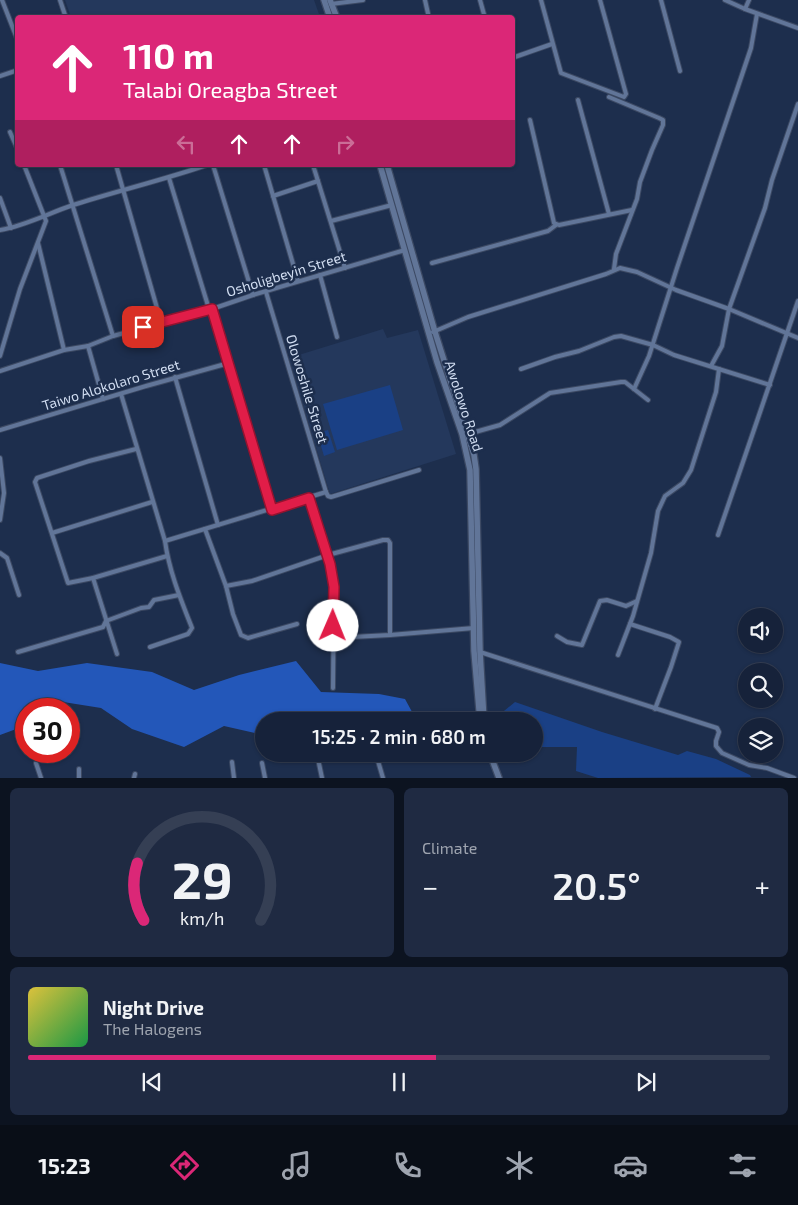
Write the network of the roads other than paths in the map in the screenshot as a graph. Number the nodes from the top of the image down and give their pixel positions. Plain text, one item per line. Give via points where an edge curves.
1 (60, 0) edge
2 (324, 0) edge
3 (363, 0) edge
4 (425, 0) edge
5 (480, 0) edge
6 (541, 0) edge
7 (600, 0) edge
8 (661, 0) edge
9 (726, 0) edge
10 (749, 0) edge
11 (2, 1) edge
12 (331, 2) edge
13 (745, 10) junction
14 (757, 14) junction
15 (65, 15) edge
16 (329, 15) edge
17 (336, 15) edge
18 (428, 15) edge
19 (484, 15) edge
20 (798, 28) edge
21 (15, 34) edge
22 (552, 44) junction
23 (515, 57) edge
24 (15, 71) edge
25 (680, 71) dead end
26 (0, 76) edge
27 (608, 97) dead end
28 (578, 100) dead end
29 (798, 104) edge
30 (530, 120) dead end
31 (10, 132) dead end
32 (15, 143) edge
33 (25, 167) edge
34 (61, 167) edge
35 (117, 167) edge
36 (201, 167) edge
37 (214, 167) edge
38 (265, 167) edge
39 (314, 167) edge
40 (381, 167) edge
41 (388, 167) edge
42 (169, 178) junction
43 (318, 181) junction
44 (124, 191) junction
45 (273, 196) junction
46 (0, 198) edge
47 (74, 205) junction
48 (392, 205) junction
49 (632, 210) junction
50 (610, 214) junction
51 (45, 216) junction
52 (330, 222) junction
53 (556, 225) junction
54 (12, 228) junction
55 (0, 230) edge
56 (38, 244) junction
57 (408, 249) junction
58 (432, 263) dead end
59 (345, 268) junction
60 (614, 270) junction
61 (320, 275) junction
62 (298, 281) junction
63 (670, 288) junction
64 (266, 292) junction
65 (254, 295) junction
66 (798, 301) edge
67 (210, 309) junction
68 (730, 310) junction
69 (162, 322) junction
70 (432, 333) junction
71 (788, 334) junction
72 (113, 336) junction
73 (337, 338) dead end
74 (798, 338) edge
75 (653, 345) junction
76 (88, 346) junction
77 (64, 350) junction
78 (0, 356) edge
79 (229, 363) junction
80 (711, 366) junction
81 (521, 369) dead end
82 (719, 369) junction
83 (0, 371) edge
84 (175, 377) junction
85 (770, 385) junction
86 (634, 389) junction
87 (121, 394) junction
88 (103, 399) junction
89 (648, 400) dead end
90 (0, 430) edge
91 (468, 434) junction
92 (136, 449) junction
93 (0, 458) edge
94 (419, 470) dead end
95 (2, 478) edge
96 (326, 492) junction
97 (309, 498) junction
98 (152, 502) junction
99 (272, 510) junction
100 (0, 520) edge
101 (218, 525) junction
102 (205, 529) junction
103 (52, 532) junction
104 (718, 535) dead end
105 (164, 541) junction
106 (0, 553) edge
107 (328, 555) junction
108 (167, 556) junction
109 (93, 578) junction
110 (226, 586) junction
111 (179, 595) junction
112 (19, 596) dead end
113 (638, 601) junction
114 (106, 621) junction
115 (297, 624) dead end
116 (630, 624) junction
117 (474, 628) junction
118 (390, 635) junction
119 (557, 636) dead end
120 (333, 638) junction
121 (150, 647) dead end
122 (18, 652) dead end
123 (480, 652) junction
124 (117, 654) dead end
125 (618, 655) dead end
126 (333, 688) dead end
127 (655, 708) junction
128 (479, 712) edge
129 (483, 712) edge
130 (232, 762) dead end
131 (319, 762) edge
132 (378, 762) edge
133 (491, 762) edge
134 (492, 762) edge
135 (36, 763) dead end
136 (262, 763) dead end
137 (79, 769) dead end
138 (41, 778) edge
139 (79, 778) edge
140 (234, 778) edge
141 (265, 778) edge
142 (322, 778) edge
143 (382, 778) edge
144 (495, 778) edge
145 (499, 778) edge
146 (794, 778) edge

1 - 15 street
2 - 16 main road
3 - 12 street
4 - 18 street
5 - 19 street
6 - 22 street
7 - 22 street via 626,94 624,97 563,74 558,68
8 - 25 street
9 - 13 street
10 - 13 street
11 - 21 street
12 - 17 main road
13 - 14 street
14 - 20 street
14 - 63 street via 751,48
22 - 23 street
24 - 26 street
27 - 49 street via 663,120
28 - 50 street
29 - 68 street
30 - 53 street
31 - 32 street
33 - 51 street
34 - 47 street
35 - 44 street
36 - 42 street
37 - 65 street
38 - 45 street
39 - 43 street
40 - 48 main road, Awolowo Road
41 - 57 main road, Awolowo Road
42 - 44 street
42 - 67 street
43 - 45 street
43 - 52 street
44 - 47 street
44 - 69 street
45 - 62 street
46 - 54 street
47 - 51 street
47 - 72 street
48 - 52 street
48 - 57 main road, Awolowo Road
49 - 50 street
49 - 60 street via 616,254
50 - 53 street
51 - 54 street
51 - 56 street
52 - 59 street
53 - 58 street via 548,231
54 - 55 street
56 - 77 street
56 - 78 street via 20,289
57 - 59 street, Osholigbeyin Street
57 - 70 main road, Awolowo Road
59 - 61 street, Osholigbeyin Street
60 - 63 street via 628,269
60 - 70 street via 468,317
61 - 62 street, Osholigbeyin Street
61 - 73 street
62 - 64 street, Osholigbeyin Street
63 - 68 street
63 - 75 street
64 - 65 street, Osholigbeyin Street
64 - 96 street, Olowoshile Street
65 - 67 street, Osholigbeyin Street
66 - 71 street
67 - 69 street, Osholigbeyin Street
67 - 79 street
68 - 71 street
68 - 80 street via 722,346
69 - 72 street, Osholigbeyin Street
70 - 91 main road, Awolowo Road
70 - 117 main road, Awolowo Road via 437,362 462,434 470,470
71 - 74 street
71 - 85 street
72 - 76 street, Osholigbeyin Street
75 - 80 street
75 - 81 street via 614,337
75 - 86 street
76 - 77 street, Osholigbeyin Street
76 - 88 street
77 - 83 street, Osholigbeyin Street
79 - 84 street, Taiwo Alokolaro Street
79 - 99 street
80 - 82 street
82 - 85 street
82 - 113 street via 716,392 692,470 684,483 665,496 658,511
84 - 87 street, Taiwo Alokolaro Street
84 - 101 street
85 - 104 street
86 - 89 street
86 - 91 street via 621,382 550,393 500,424
87 - 88 street, Taiwo Alokolaro Street
87 - 92 street
88 - 90 street, Taiwo Alokolaro Street
91 - 123 main road, Awolowo Road via 476,469
92 - 98 street
92 - 103 street via 37,478 35,482
93 - 95 street
94 - 96 street via 332,497
95 - 100 street via 4,493
96 - 97 street
97 - 99 street
97 - 107 street
98 - 103 street
98 - 105 street
99 - 101 street
101 - 102 street
102 - 105 street
102 - 110 street
103 - 109 street via 68,583
105 - 108 street
106 - 112 street via 7,558
107 - 110 street via 259,579
107 - 118 street via 388,540
107 - 120 street via 334,587
108 - 109 street
108 - 111 street
109 - 114 street
110 - 115 street via 233,614 244,637
111 - 114 street via 154,600 150,607
111 - 121 street via 192,628 190,632
113 - 116 street
113 - 119 street via 626,606 600,601 582,645
114 - 122 street via 102,627
114 - 124 street
116 - 125 street
116 - 127 street via 679,642
117 - 118 street
117 - 128 main road, Awolowo Road
118 - 120 street
120 - 126 street
123 - 127 street
123 - 129 main road, Awolowo Road
127 - 146 street via 717,728 716,746 722,753 749,766 767,768
130 - 140 street
131 - 142 street
132 - 143 street
133 - 144 main road
134 - 145 main road
135 - 138 street
136 - 141 street
137 - 139 street

